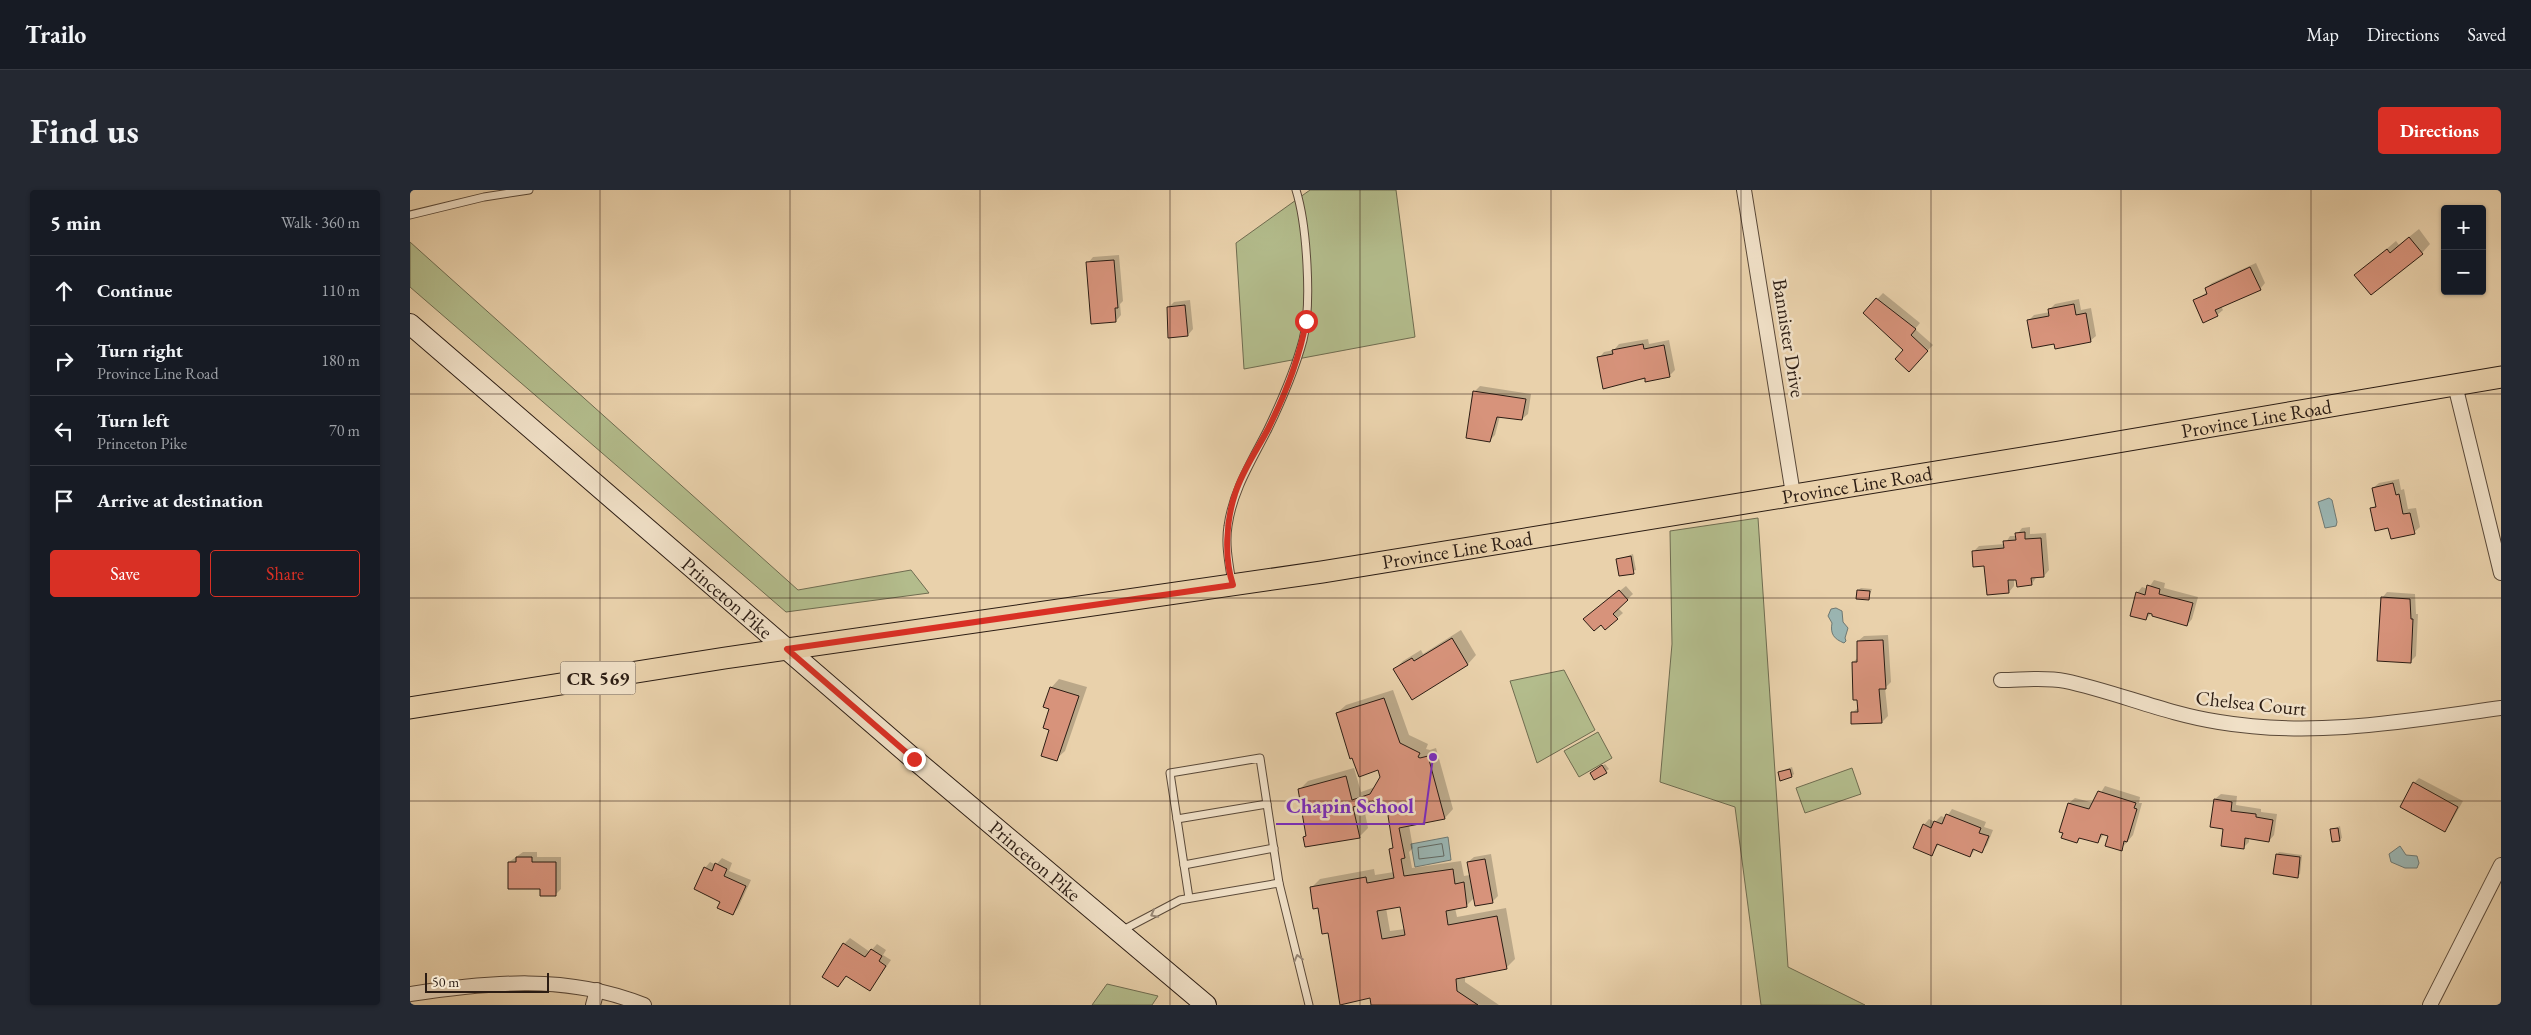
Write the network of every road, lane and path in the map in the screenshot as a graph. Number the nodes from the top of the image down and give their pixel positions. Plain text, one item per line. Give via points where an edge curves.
1 (529, 190) edge
2 (1296, 190) edge
3 (1744, 190) edge
4 (410, 215) edge
5 (410, 324) edge
6 (2501, 377) edge
7 (2456, 384) junction
8 (1793, 494) junction
9 (2501, 573) edge
10 (1233, 585) junction
11 (787, 649) junction
12 (2001, 680) dead end
13 (410, 708) edge
14 (2501, 708) edge
15 (1267, 804) junction
16 (1177, 819) junction
17 (1274, 848) junction
18 (1184, 864) junction
19 (2501, 865) edge
20 (1279, 883) junction
21 (1189, 898) junction
22 (1119, 932) junction
23 (597, 990) junction
24 (410, 994) edge
25 (593, 1005) edge
26 (644, 1005) edge
27 (1206, 1005) edge
28 (1309, 1005) edge
29 (2430, 1005) edge

1 - 4 lane
2 - 10 lane via 1302,210 1308,297 1306,321 1296,362 1269,427 1235,494 1228,527
3 - 8 street, Bannister Drive
5 - 11 main road, Princeton Pike
6 - 7 main road, Province Line Road
7 - 8 main road, Province Line Road
7 - 9 street
8 - 10 main road, Province Line Road
10 - 11 main road, Province Line Road
11 - 13 main road, Province Line Road / CR 569
11 - 22 main road, Princeton Pike
12 - 14 street, Chelsea Court via 2064,680 2170,712 2268,728 2318,730 2367,727
15 - 16 lane
15 - 16 lane via 1260,758 1170,773
15 - 17 lane
16 - 18 lane
17 - 18 lane
17 - 20 lane
18 - 21 lane
19 - 29 street
20 - 21 lane
28 -> 20 lane
21 -> 22 lane
22 - 27 main road, Princeton Pike
23 - 24 street via 509,982
23 - 25 street
23 - 26 street

